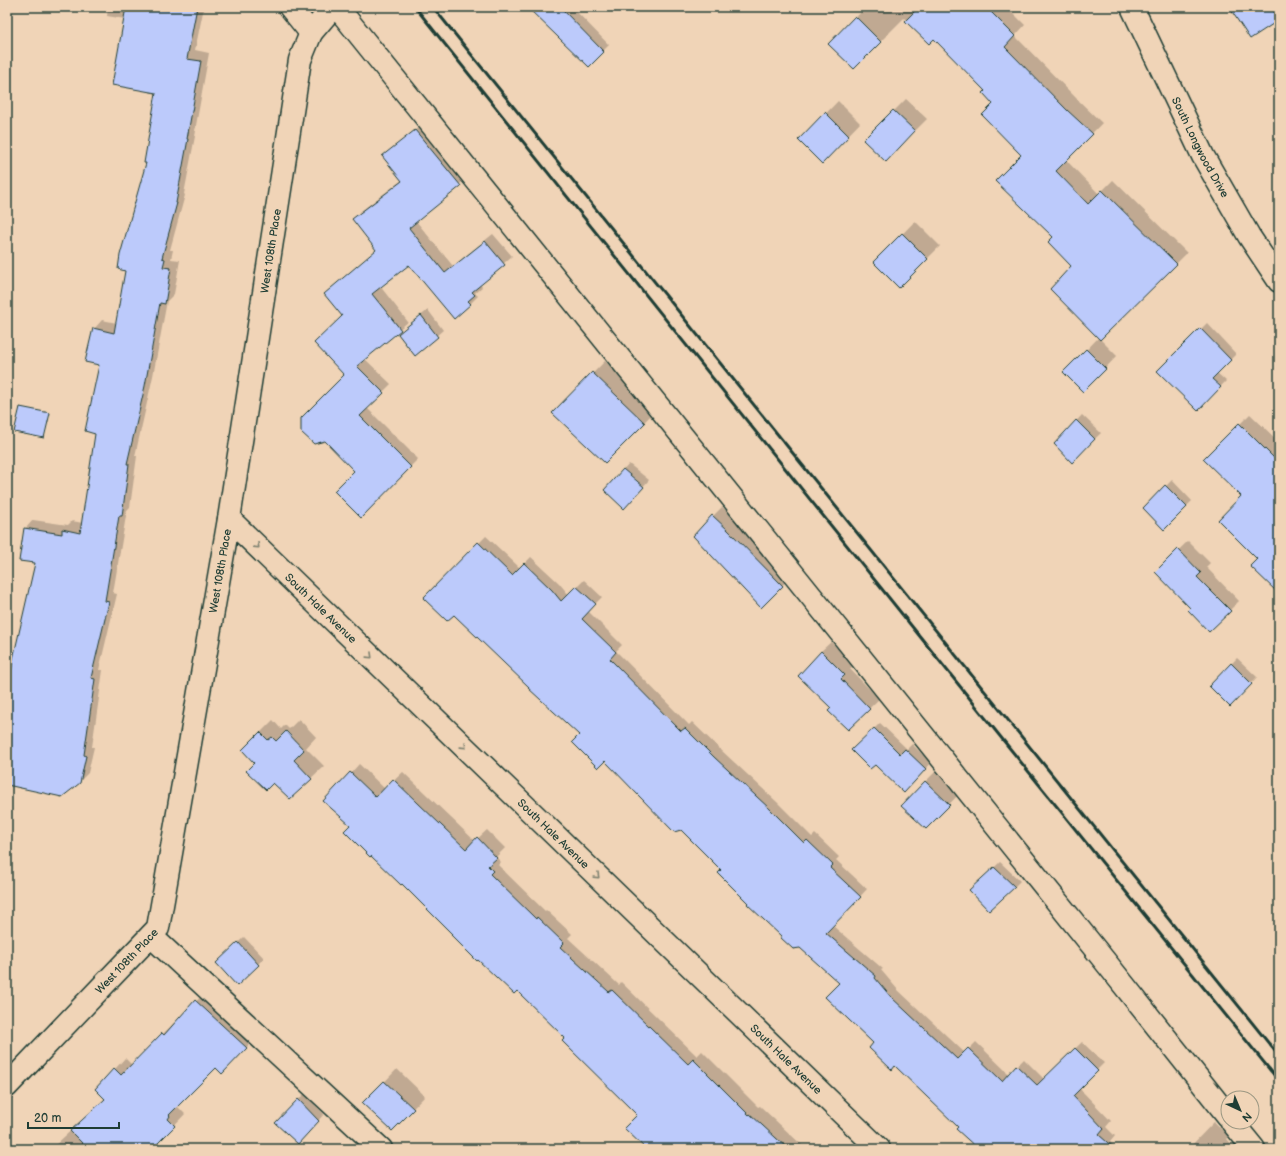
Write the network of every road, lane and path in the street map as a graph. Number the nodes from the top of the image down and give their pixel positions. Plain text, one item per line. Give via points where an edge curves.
1 (290, 7) edge
2 (333, 7) edge
3 (337, 7) edge
4 (1132, 7) edge
5 (311, 33) junction
6 (1279, 281) edge
7 (229, 518) junction
8 (151, 936) junction
9 (7, 1086) edge
10 (1220, 1106) edge
11 (1239, 1130) edge
12 (381, 1149) edge
13 (879, 1149) edge
14 (1254, 1149) edge

1 - 5 street
2 - 5 street, West 108th Place
3 - 10 street
4 - 6 street, South Longwood Drive via 1203,156 1249,236
5 - 7 street, West 108th Place via 300,60
7 - 8 street, West 108th Place via 158,928
7 -> 13 street, South Hale Avenue
8 - 9 street, West 108th Place
8 - 12 street
11 - 14 street

